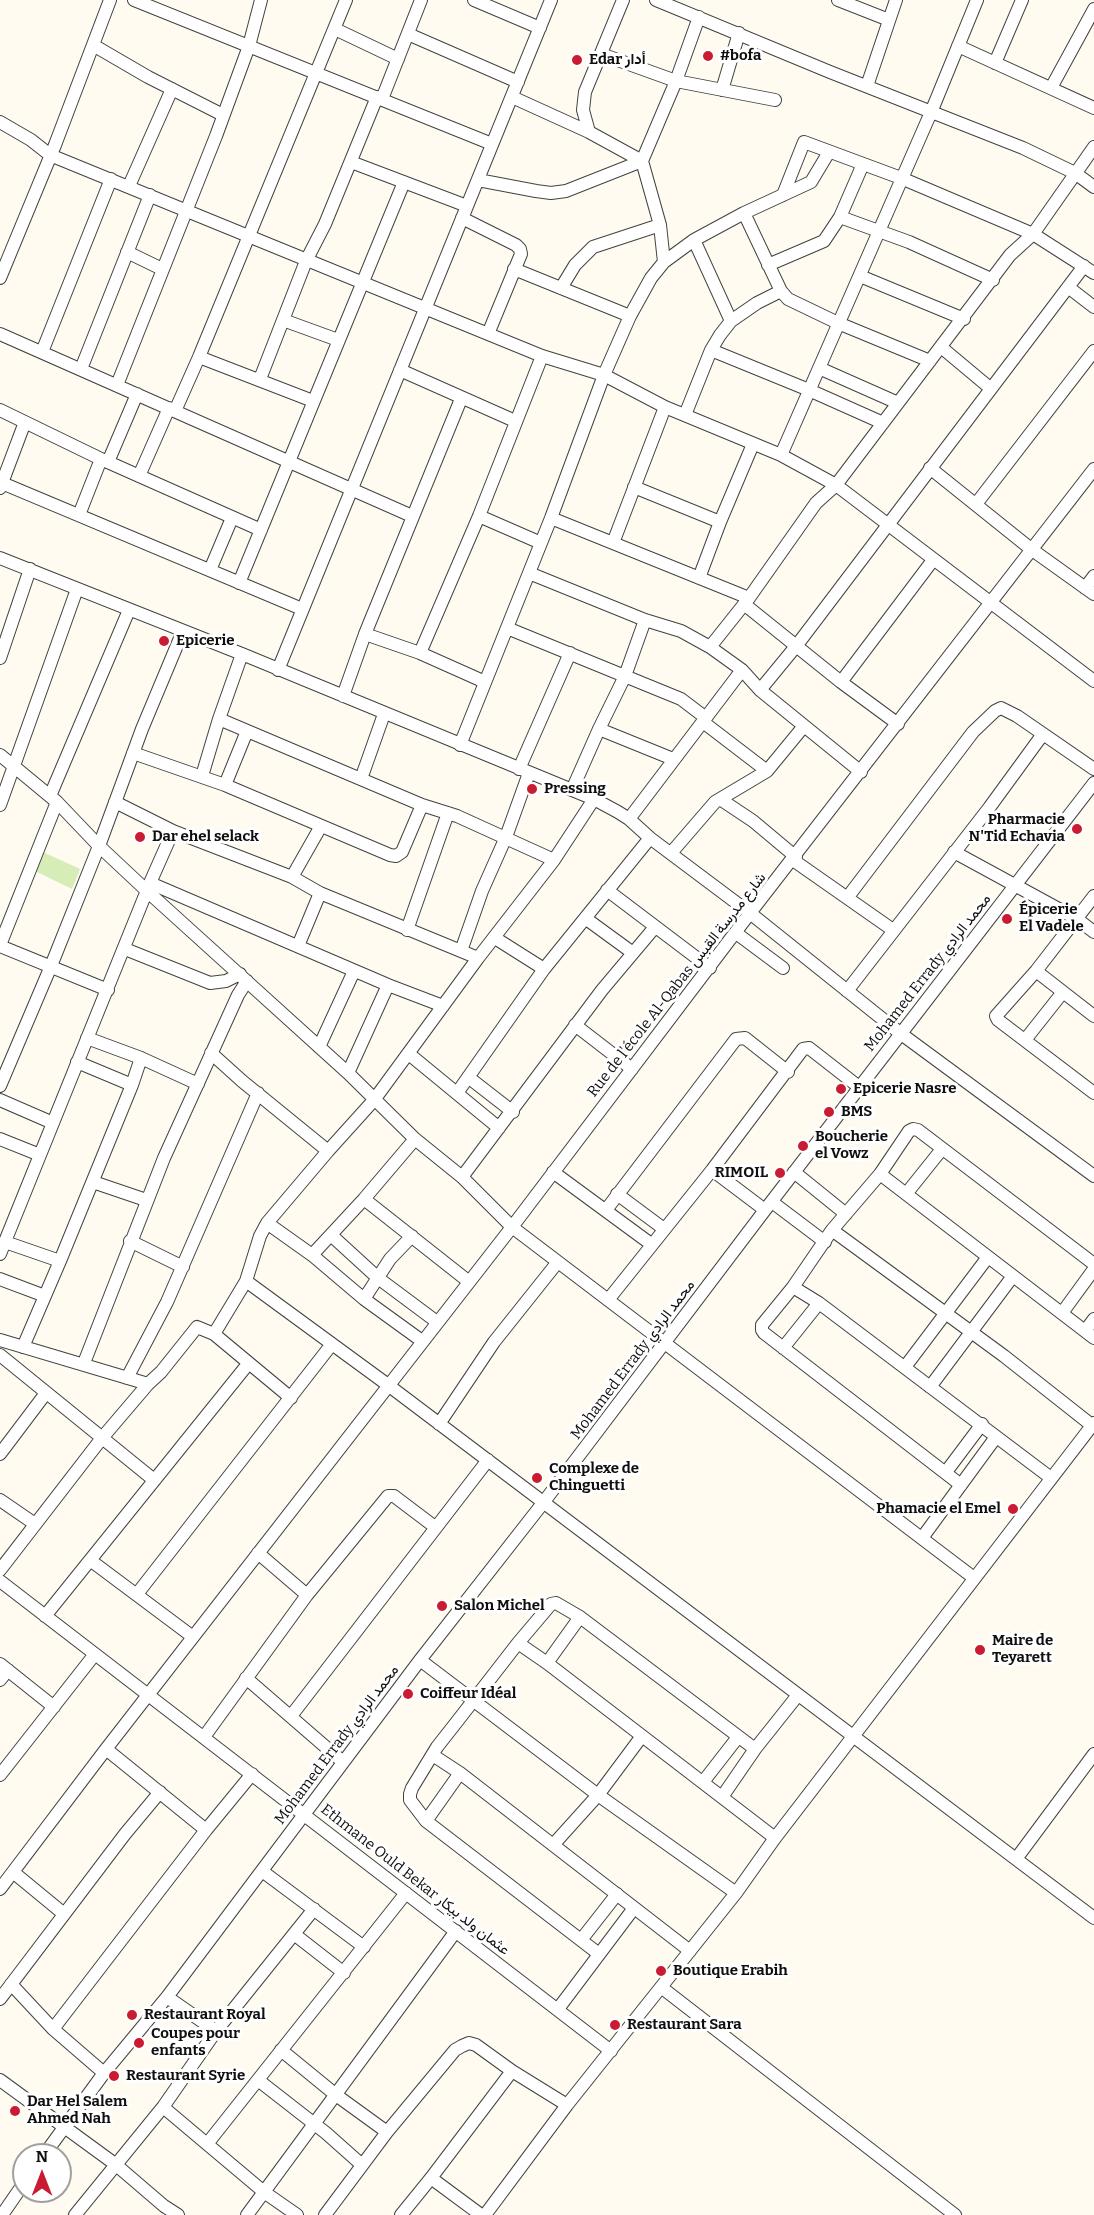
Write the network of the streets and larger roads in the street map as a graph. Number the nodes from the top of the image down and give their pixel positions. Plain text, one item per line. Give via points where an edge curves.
1 (110, 0) edge
2 (134, 0) edge
3 (261, 0) edge
4 (346, 0) edge
5 (422, 0) edge
6 (474, 0) edge
7 (551, 0) edge
8 (623, 0) edge
9 (656, 0) edge
10 (838, 0) edge
11 (896, 0) edge
12 (977, 0) edge
13 (1022, 0) edge
14 (1094, 9) edge
15 (699, 17) junction
16 (889, 20) junction
17 (540, 28) junction
18 (335, 29) junction
19 (739, 33) junction
20 (408, 34) junction
21 (93, 45) junction
22 (249, 46) junction
23 (958, 46) junction
24 (601, 54) junction
25 (398, 59) junction
26 (995, 63) junction
27 (316, 72) junction
28 (518, 81) junction
29 (675, 81) junction
30 (867, 86) junction
31 (1051, 88) junction
32 (172, 89) junction
33 (722, 90) junction
34 (512, 97) junction
35 (380, 98) junction
36 (775, 100) dead end
37 (1094, 108) edge
38 (932, 110) junction
39 (223, 115) junction
40 (0, 122) edge
41 (589, 132) junction
42 (492, 144) junction
43 (1094, 147) edge
44 (829, 152) junction
45 (50, 155) junction
46 (642, 161) junction
47 (351, 162) junction
48 (863, 164) junction
49 (1075, 173) junction
50 (901, 178) junction
51 (111, 179) junction
52 (478, 180) junction
53 (404, 182) junction
54 (129, 186) junction
55 (1094, 187) edge
56 (150, 195) junction
57 (783, 195) junction
58 (185, 209) junction
59 (464, 212) junction
60 (744, 213) junction
61 (840, 217) junction
62 (660, 225) junction
63 (880, 231) junction
64 (1033, 234) junction
65 (249, 236) junction
66 (694, 240) junction
67 (5, 252) edge
68 (127, 252) junction
69 (306, 261) junction
70 (664, 262) junction
71 (768, 265) junction
72 (162, 269) junction
73 (514, 269) junction
74 (1089, 269) edge
75 (860, 276) junction
76 (0, 278) edge
77 (993, 280) junction
78 (362, 283) junction
79 (1068, 287) junction
80 (561, 288) junction
81 (781, 291) junction
82 (1094, 307) edge
83 (425, 309) junction
84 (630, 316) junction
85 (964, 319) junction
86 (283, 320) junction
87 (731, 321) junction
88 (838, 323) junction
89 (0, 334) edge
90 (488, 334) junction
91 (338, 340) junction
92 (941, 347) junction
93 (711, 350) junction
94 (1094, 351) edge
95 (42, 352) junction
96 (542, 356) junction
97 (199, 357) junction
98 (930, 361) junction
99 (819, 368) junction
100 (81, 369) junction
101 (399, 370) junction
102 (604, 375) junction
103 (260, 379) junction
104 (117, 385) junction
105 (990, 388) junction
106 (809, 390) junction
107 (137, 394) junction
108 (460, 399) junction
109 (314, 401) junction
110 (898, 403) junction
111 (665, 407) junction
112 (0, 410) edge
113 (172, 410) junction
114 (685, 415) junction
115 (25, 422) junction
116 (515, 422) junction
117 (883, 423) junction
118 (753, 444) junction
119 (781, 455) junction
120 (105, 461) junction
121 (289, 462) junction
122 (930, 468) junction
123 (1094, 469) edge
124 (139, 476) junction
125 (1, 485) edge
126 (836, 485) junction
127 (634, 488) junction
128 (351, 491) junction
129 (976, 504) junction
130 (79, 515) junction
131 (412, 516) junction
132 (479, 516) junction
133 (232, 518) junction
134 (551, 518) junction
135 (720, 522) junction
136 (887, 525) junction
137 (261, 530) junction
138 (541, 543) junction
139 (613, 543) junction
140 (1031, 549) junction
141 (0, 558) edge
142 (933, 560) junction
143 (30, 569) junction
144 (210, 570) junction
145 (529, 573) junction
146 (1094, 576) edge
147 (699, 578) junction
148 (239, 583) junction
149 (77, 589) junction
150 (1089, 591) edge
151 (746, 601) junction
152 (991, 603) junction
153 (302, 609) junction
154 (129, 610) junction
155 (645, 620) junction
156 (507, 628) junction
157 (183, 631) junction
158 (365, 634) junction
159 (797, 645) junction
160 (710, 647) junction
161 (420, 653) junction
162 (570, 653) junction
163 (242, 654) junction
164 (0, 658) edge
165 (278, 670) junction
166 (742, 670) junction
167 (625, 676) junction
168 (1094, 681) edge
169 (485, 682) junction
170 (841, 682) junction
171 (760, 690) junction
172 (343, 696) junction
173 (384, 714) junction
174 (219, 719) junction
175 (705, 720) junction
176 (898, 724) junction
177 (804, 726) junction
178 (599, 729) junction
179 (247, 731) junction
180 (1043, 734) junction
181 (460, 745) junction
182 (133, 753) junction
183 (0, 755) edge
184 (673, 759) junction
185 (15, 766) junction
186 (1094, 769) edge
187 (524, 771) junction
188 (767, 771) junction
189 (861, 772) junction
190 (201, 776) junction
191 (361, 779) junction
192 (1094, 783) edge
193 (225, 785) junction
194 (572, 790) junction
195 (54, 799) junction
196 (594, 799) junction
197 (720, 799) junction
198 (116, 802) junction
199 (422, 805) junction
200 (0, 806) edge
201 (448, 813) junction
202 (629, 819) junction
203 (321, 826) junction
204 (173, 831) junction
205 (506, 837) junction
206 (650, 838) junction
207 (99, 846) junction
208 (954, 852) junction
209 (671, 853) junction
210 (794, 858) junction
211 (554, 860) junction
212 (292, 877) junction
213 (1015, 886) junction
214 (148, 887) junction
215 (607, 890) junction
216 (320, 892) junction
217 (1094, 896) edge
218 (848, 898) junction
219 (750, 913) junction
220 (585, 918) junction
221 (1077, 919) junction
222 (655, 927) junction
223 (407, 930) junction
224 (893, 930) junction
225 (1094, 932) edge
226 (736, 933) junction
227 (495, 938) junction
228 (0, 945) edge
229 (298, 946) junction
230 (124, 949) junction
231 (461, 951) junction
232 (633, 953) junction
233 (478, 958) junction
234 (51, 966) junction
235 (710, 968) junction
236 (783, 968) dead end
237 (544, 969) junction
238 (354, 971) junction
239 (1036, 971) junction
240 (244, 978) junction
241 (388, 985) junction
242 (108, 990) junction
243 (847, 991) junction
244 (1063, 992) junction
245 (443, 1006) junction
246 (1094, 1016) edge
247 (575, 1025) junction
248 (900, 1033) junction
249 (87, 1038) junction
250 (1025, 1040) junction
251 (319, 1047) junction
252 (212, 1053) junction
253 (409, 1054) junction
254 (141, 1058) junction
255 (77, 1062) junction
256 (632, 1069) junction
257 (788, 1072) junction
258 (348, 1073) junction
259 (468, 1077) junction
260 (198, 1084) junction
261 (132, 1085) junction
262 (0, 1086) edge
263 (859, 1087) junction
264 (258, 1093) junction
265 (457, 1093) junction
266 (1094, 1093) edge
267 (0, 1100) edge
268 (374, 1100) junction
269 (513, 1112) junction
270 (53, 1123) junction
271 (499, 1128) junction
272 (0, 1139) edge
273 (415, 1139) junction
274 (942, 1149) junction
275 (328, 1151) junction
276 (40, 1155) junction
277 (712, 1170) junction
278 (552, 1172) junction
279 (794, 1172) junction
280 (880, 1174) junction
281 (1094, 1176) edge
282 (462, 1178) junction
283 (93, 1182) junction
284 (617, 1194) junction
285 (906, 1194) junction
286 (364, 1199) junction
287 (147, 1200) junction
288 (768, 1206) junction
289 (606, 1210) junction
290 (846, 1214) junction
291 (267, 1222) junction
292 (512, 1227) junction
293 (664, 1229) junction
294 (832, 1230) junction
295 (331, 1235) junction
296 (412, 1236) junction
297 (130, 1241) junction
298 (825, 1242) junction
299 (651, 1244) junction
300 (2, 1248) edge
301 (312, 1255) junction
302 (988, 1257) junction
303 (60, 1261) junction
304 (557, 1263) junction
305 (1094, 1264) edge
306 (183, 1267) junction
307 (1094, 1269) edge
308 (1013, 1276) junction
309 (378, 1278) junction
310 (0, 1279) edge
311 (246, 1281) junction
312 (468, 1281) junction
313 (793, 1287) junction
314 (45, 1296) junction
315 (364, 1299) junction
316 (608, 1300) junction
317 (819, 1303) junction
318 (1062, 1313) junction
319 (945, 1314) junction
320 (1094, 1319) edge
321 (437, 1322) junction
322 (214, 1334) junction
323 (970, 1334) junction
324 (1089, 1334) edge
325 (0, 1340) edge
326 (422, 1341) junction
327 (666, 1343) junction
328 (332, 1344) junction
329 (23, 1347) junction
330 (783, 1348) junction
331 (0, 1355) edge
332 (84, 1363) junction
333 (248, 1364) junction
334 (905, 1367) junction
335 (127, 1378) junction
336 (148, 1384) junction
337 (388, 1386) junction
338 (930, 1387) junction
339 (46, 1393) junction
340 (291, 1398) junction
341 (439, 1424) junction
342 (982, 1425) junction
343 (1093, 1425) edge
344 (996, 1437) junction
345 (102, 1438) junction
346 (0, 1454) edge
347 (488, 1461) junction
348 (946, 1472) junction
349 (1051, 1478) junction
350 (154, 1480) junction
351 (961, 1485) junction
352 (0, 1500) edge
353 (543, 1503) junction
354 (35, 1524) junction
355 (435, 1527) junction
356 (922, 1538) junction
357 (258, 1553) junction
358 (90, 1560) junction
359 (0, 1570) edge
360 (974, 1578) junction
361 (0, 1581) edge
362 (137, 1594) junction
363 (307, 1595) junction
364 (45, 1616) junction
365 (580, 1617) junction
366 (193, 1638) junction
367 (518, 1643) junction
368 (96, 1654) junction
369 (420, 1660) junction
370 (547, 1663) junction
371 (3, 1672) edge
372 (246, 1678) junction
373 (148, 1695) junction
374 (798, 1695) junction
375 (474, 1701) junction
376 (54, 1707) junction
377 (291, 1716) junction
378 (642, 1736) junction
379 (853, 1736) junction
380 (204, 1737) junction
381 (738, 1737) junction
382 (106, 1749) junction
383 (755, 1749) junction
384 (1094, 1754) edge
385 (434, 1756) junction
386 (343, 1762) junction
387 (460, 1773) junction
388 (252, 1774) junction
389 (0, 1775) edge
390 (703, 1782) junction
391 (160, 1792) junction
392 (598, 1795) junction
393 (722, 1797) junction
394 (304, 1814) junction
395 (426, 1821) junction
396 (206, 1830) junction
397 (775, 1838) junction
398 (553, 1845) junction
399 (1016, 1859) junction
400 (262, 1871) junction
401 (13, 1872) junction
402 (0, 1889) edge
403 (406, 1893) junction
404 (736, 1893) junction
405 (617, 1894) junction
406 (634, 1908) junction
407 (314, 1910) junction
408 (64, 1914) junction
409 (1094, 1918) edge
410 (456, 1931) junction
411 (294, 1934) junction
412 (580, 1940) junction
413 (364, 1947) junction
414 (690, 1951) junction
415 (599, 1954) junction
416 (344, 1973) junction
417 (11, 1984) junction
418 (661, 1987) junction
419 (167, 1997) junction
420 (0, 1999) edge
421 (558, 2009) junction
422 (53, 2029) junction
423 (216, 2031) junction
424 (281, 2050) junction
425 (611, 2051) junction
426 (512, 2071) junction
427 (104, 2073) junction
428 (258, 2080) junction
429 (2, 2086) edge
430 (336, 2095) junction
431 (567, 2105) junction
432 (163, 2107) junction
433 (314, 2124) junction
434 (63, 2127) junction
435 (387, 2132) junction
436 (52, 2143) edge
437 (207, 2144) junction
438 (115, 2164) junction
439 (362, 2165) junction
440 (431, 2178) junction
441 (264, 2192) junction
442 (12, 2200) edge
443 (160, 2210) edge
444 (2, 2215) edge
445 (75, 2215) edge
446 (178, 2215) edge
447 (247, 2215) edge
448 (297, 2215) edge
449 (325, 2215) edge
450 (401, 2215) edge
451 (483, 2215) edge
452 (955, 2215) edge

1 - 21 street
2 - 22 street
3 - 22 street
4 - 18 street
5 - 20 street
6 - 17 street
7 - 17 street
8 - 24 street
9 - 15 street
10 - 16 street
11 - 16 street
12 - 23 street
13 - 26 street
14 - 31 street
15 - 19 street
15 - 29 street
16 - 30 street
17 - 28 street
18 - 25 street
18 - 27 street
19 - 30 street
19 - 33 street
20 - 25 street
20 - 28 street
21 - 32 street
21 - 45 street
22 - 27 street
22 - 39 street
23 - 26 street
23 - 38 street
24 - 29 street
24 - 41 street via 583,102
25 - 35 street
26 - 31 street
27 - 35 street
27 - 65 street
28 - 34 street
29 - 33 street
29 - 46 street
30 - 38 street
31 - 37 street
32 - 39 street
32 - 54 street
33 - 36 street
34 - 41 street
34 - 42 street
35 - 42 street
35 - 47 street
38 - 49 street
38 - 50 street
39 - 58 street
40 - 45 street
41 - 46 street
42 - 52 street
43 - 49 street
44 - 48 street
44 - 57 street via 811,182
44 - 57 street via 804,142
45 - 51 street
45 - 67 street
46 - 52 street via 566,191 551,193
46 - 62 street
47 - 53 street
47 - 69 street
48 - 50 street
48 - 61 street
49 - 55 street
49 - 64 street
50 - 63 street
50 - 64 street
51 - 54 street
51 - 95 street
52 - 59 street
53 - 59 street
53 - 78 street
54 - 56 street
56 - 58 street
56 - 68 street
57 - 60 street
58 - 65 street
58 - 72 street
59 - 73 street via 520,249
59 - 83 street
60 - 66 street
60 - 71 street
61 - 63 street
61 - 71 street via 821,244
62 - 70 street
62 - 80 street via 593,247 575,265
63 - 75 street
63 - 77 street
64 - 74 street
64 - 77 street via 1010,255
65 - 69 street
65 - 97 street
66 - 70 street
66 - 87 street
67 - 76 street
68 - 72 street
68 - 100 street
69 - 78 street
69 - 86 street
70 - 84 street
71 - 81 street
72 - 104 street
73 - 80 street
73 - 90 street
74 - 79 street
75 - 85 street
75 - 88 street
77 - 85 street
78 - 83 street
78 - 91 street
79 - 82 street
79 - 105 street
80 - 84 street
81 - 87 street
81 - 88 street via 788,299
83 - 90 street
83 - 101 street
84 - 102 street
85 - 92 street
86 - 91 street
86 - 103 street
87 - 93 street
88 - 98 street
88 - 99 street
89 - 95 street
90 - 96 street
91 - 109 street
92 - 98 street
92 - 105 street
93 - 106 street
93 - 114 street
94 - 129 street
95 - 100 street
96 - 102 street
96 - 116 street
97 - 103 street
97 - 113 street
98 - 110 street
99 - 106 street
99 - 110 street
100 - 104 street
101 - 108 street
101 - 128 street
102 - 111 street
102 - 134 street
103 - 109 street
104 - 107 street
105 - 122 street
106 - 117 street
106 - 119 street
107 - 113 street
107 - 120 street
108 - 116 street
108 - 131 street
109 - 121 street
110 - 117 street
111 - 114 street
111 - 127 street
112 - 115 street
113 - 121 street
113 - 124 street
114 - 118 street
115 - 120 street
115 - 125 street
116 - 132 street
117 - 126 street
118 - 119 street
118 - 135 street
119 - 126 street
120 - 124 street
120 - 130 street
121 - 128 street
121 - 137 street
122 - 129 street
122 - 136 street
123 - 140 street, Rue de l'école Al-Qabas شارع مدرسة القبس
124 - 133 street
125 - 130 street
126 - 136 street
126 - 151 street via 816,502
127 - 135 street
127 - 139 street
128 - 131 street
128 - 153 street
129 - 140 street
130 - 144 street
131 - 158 street
132 - 138 street
132 - 161 street
133 - 137 street
133 - 144 street
134 - 138 street
134 - 139 street
135 - 147 street
136 - 142 street
136 - 159 street
137 - 148 street
138 - 145 street
139 - 147 street
140 - 150 street
140 - 152 street, Rue de l'école Al-Qabas شارع مدرسة القبس
141 - 143 street
142 - 152 street
142 - 170 street
143 - 149 street
143 - 164 street
144 - 148 street
145 - 155 street
145 - 156 street
146 - 150 street
147 - 151 street
148 - 153 street
149 - 154 street
149 - 185 street
151 - 159 street
151 - 160 street
152 - 168 street
152 - 176 street, Rue de l'école Al-Qabas شارع مدرسة القبس
153 - 165 street
154 - 157 street
154 - 195 street
155 - 160 street via 681,631
155 - 167 street
156 - 162 street
156 - 169 street
157 - 163 street
157 - 182 street
158 - 161 street
158 - 172 street
159 - 170 street
159 - 171 street
160 - 166 street
161 - 169 street
162 - 167 street
162 - 187 street
163 - 165 street
163 - 174 street
165 - 172 street
166 - 171 street
166 - 175 street
167 - 175 street via 681,699
167 - 178 street
169 - 181 street
170 - 176 street
171 - 177 street
172 - 173 street
173 - 181 street
173 - 191 street
174 - 179 street
174 - 190 street
175 - 184 street
175 - 188 street
176 - 189 street, Rue de l'école Al-Qabas شارع مدرسة القبس
177 - 188 street
177 - 189 street
178 - 184 street
178 - 194 street
179 - 191 street
179 - 193 street
180 - 186 street
180 - 208 street
180 - 218 street via 1001,708 995,711 973,732
181 - 187 street
182 - 190 street
182 - 198 street
183 - 185 street
184 - 202 street
185 - 195 street
185 - 200 street
187 - 194 street
187 - 205 street
188 - 197 street
189 - 210 street, Rue de l'école Al-Qabas شارع مدرسة القبس
190 - 193 street
191 - 199 street
192 - 213 street, Mohamed Errady محمد الرادي
193 - 203 street
194 - 196 street
195 - 207 street
195 - 228 street
196 - 202 street
196 - 211 street
197 - 209 street
197 - 210 street via 753,821
198 - 204 street
198 - 207 street
199 - 201 street
199 - 203 street via 402,852 396,856
201 - 205 street
201 - 223 street
202 - 206 street
203 - 212 street
204 - 212 street
204 - 214 street
205 - 211 street
205 - 231 street
206 - 209 street
206 - 215 street
207 - 214 street
207 - 234 street
208 - 213 street
208 - 224 street
209 - 219 street
210 - 218 street
210 - 219 street, Rue de l'école Al-Qabas شارع مدرسة القبس
211 - 227 street
212 - 216 street
213 - 221 street
213 - 248 street, Mohamed Errady محمد الرادي
214 - 229 street
214 - 230 street
214 - 240 street
215 - 220 street
215 - 222 street
216 - 223 street
216 - 229 street
217 - 221 street
218 - 224 street
219 - 226 street, Rue de l'école Al-Qabas شارع مدرسة القبس
219 - 243 street
220 - 232 street
220 - 237 street
221 - 225 street
221 - 239 street
222 - 232 street
222 - 235 street
223 - 231 street
224 - 243 street
226 - 235 street, Rue de l'école Al-Qabas شارع مدرسة القبس
226 - 236 street
227 - 233 street
227 - 237 street
228 - 234 street
229 - 238 street
230 - 240 street via 210,984
230 - 242 street
231 - 233 street
232 - 247 street
233 - 245 street
234 - 242 street
234 - 262 street
235 - 256 street, Rue de l'école Al-Qabas شارع مدرسة القبس
237 - 259 street
238 - 241 street
238 - 251 street
239 - 244 street
239 - 250 street via 996,1016
240 - 251 street
240 - 252 street
241 - 245 street
241 - 258 street
242 - 249 street
243 - 248 street
244 - 246 street
244 - 250 street
245 - 253 street
247 - 256 street
247 - 269 street
248 - 263 street, Mohamed Errady محمد الرادي
248 - 281 street
249 - 254 street
249 - 255 street
250 - 266 street
251 - 258 street
252 - 260 street
252 - 264 street
253 - 265 street
253 - 268 street
254 - 260 street
254 - 261 street
255 - 261 street
255 - 270 street
256 - 278 street, Rue de l'école Al-Qabas شارع مدرسة القبس
257 - 263 street via 806,1047
257 - 277 street
257 - 284 street via 745,1038 736,1039
258 - 268 street
259 - 265 street
259 - 269 street
260 - 287 street
261 - 283 street
263 - 279 street, Mohamed Errady محمد الرادي
264 - 275 street
264 - 306 street
265 - 271 street
267 - 270 street
268 - 273 street
268 - 275 street
269 - 271 street
270 - 276 street
271 - 282 street
272 - 276 street
273 - 282 street
273 - 286 street
274 - 280 street via 913,1129
274 - 285 street
274 - 305 street
275 - 291 street
276 - 300 street
277 - 288 street
277 - 293 street
278 - 289 street
278 - 292 street, Rue de l'école Al-Qabas شارع مدرسة القبس
279 - 288 street, Mohamed Errady محمد الرادي
279 - 290 street
280 - 285 street
280 - 290 street
282 - 292 street
283 - 287 street
283 - 303 street
284 - 289 street
284 - 293 street
285 - 302 street
286 - 295 street
286 - 296 street
287 - 297 street
288 - 298 street
288 - 327 street, Mohamed Errady محمد الرادي
289 - 299 street
290 - 294 street
291 - 301 street
291 - 311 street
292 - 304 street
292 - 312 street, Rue de l'école Al-Qabas شارع مدرسة القبس
293 - 299 street
294 - 298 street
294 - 319 street
295 - 301 street
295 - 309 street
296 - 309 street
296 - 312 street
297 - 306 street
297 - 332 street
298 - 313 street
299 - 316 street
300 - 303 street
301 - 315 street
302 - 308 street
302 - 319 street
303 - 314 street
304 - 316 street
304 - 341 street via 494,1342
306 - 335 street
307 - 318 street
308 - 318 street
308 - 323 street
309 - 315 street
309 - 321 street
310 - 314 street
311 - 322 street
311 - 328 street
312 - 321 street, Rue de l'école Al-Qabas شارع مدرسة القبس
313 - 317 street
313 - 330 street via 762,1325 762,1330
314 - 329 street
315 - 326 street
316 - 327 street
317 - 330 street
317 - 334 street
318 - 324 street
319 - 323 street
319 - 334 street
320 - 324 street
321 - 326 street, Rue de l'école Al-Qabas شارع مدرسة القبس
322 - 333 street
322 - 336 street via 197,1327
323 - 338 street
323 - 343 street
325 - 329 street
326 - 337 street, Rue de l'école Al-Qabas شارع مدرسة القبس
327 - 353 street, Mohamed Errady محمد الرادي
327 - 356 street
328 - 337 street
328 - 340 street
329 - 332 street
330 - 348 street
331 - 339 street
332 - 335 street
333 - 340 street
333 - 350 street
334 - 338 street
335 - 336 street
336 - 345 street
337 - 341 street
337 - 357 street, Rue de l'école Al-Qabas شارع مدرسة القبس
338 - 342 street
339 - 345 street
339 - 346 street
340 - 362 street
341 - 347 street
342 - 344 street
342 - 348 street
343 - 349 street
344 - 349 street
344 - 351 street
345 - 350 street
345 - 354 street
347 - 353 street
347 - 355 street
348 - 351 street
349 - 360 street
350 - 358 street
351 - 356 street
352 - 354 street
353 - 369 street, Mohamed Errady محمد الرادي
353 - 374 street
354 - 359 street
355 - 363 street via 394,1496 388,1496
355 - 377 street
356 - 360 street
357 - 363 street
357 - 366 street, Rue de l'école Al-Qabas شارع مدرسة القبس
358 - 362 street
358 - 364 street
360 - 379 street
361 - 364 street, Ethmane Ould Bekar عثمان ولد بيكار
362 - 366 street
363 - 372 street
364 - 368 street, Ethmane Ould Bekar عثمان ولد بيكار
365 - 367 street via 553,1603
365 - 370 street
365 - 381 street
366 - 373 street, Rue de l'école Al-Qabas شارع مدرسة القبس
367 - 370 street
367 - 375 street
368 - 373 street, Ethmane Ould Bekar عثمان ولد بيكار
368 - 376 street
369 - 375 street
369 - 386 street, Mohamed Errady محمد الرادي
370 - 378 street
371 - 376 street
372 - 377 street
372 - 380 street
373 - 380 street, Ethmane Ould Bekar عثمان ولد بيكار
373 - 382 street, Rue de l'école Al-Qabas شارع مدرسة القبس
374 - 379 street
374 - 383 street
375 - 385 street
375 - 392 street
376 - 389 street
377 - 386 street
378 - 390 street
378 - 392 street
379 - 397 street
379 - 399 street
380 - 388 street, Ethmane Ould Bekar عثمان ولد بيكار
381 - 383 street
381 - 390 street
382 - 391 street
382 - 401 street, Rue de l'école Al-Qabas شارع مدرسة القبس
383 - 393 street
384 - 399 street
385 - 387 street
385 - 395 street via 410,1794 410,1800
386 - 394 street, Mohamed Errady محمد الرادي
387 - 395 street
387 - 398 street
388 - 394 street, Ethmane Ould Bekar عثمان ولد بيكار
388 - 396 street
390 - 393 street
391 - 396 street
391 - 408 street
392 - 398 street
392 - 404 street
393 - 397 street
394 - 400 street, Mohamed Errady محمد الرادي
394 - 403 street, Ethmane Ould Bekar عثمان ولد بيكار
395 - 412 street
396 - 422 street
397 - 404 street
398 - 405 street
399 - 409 street
400 - 407 street
400 - 419 street, Mohamed Errady محمد الرادي
401 - 402 street, Rue de l'école Al-Qabas شارع مدرسة القبس
401 - 408 street
403 - 410 street, Ethmane Ould Bekar عثمان ولد بيكار
403 - 413 street
404 - 414 street
405 - 406 street
405 - 412 street
406 - 414 street
406 - 415 street
407 - 411 street
407 - 413 street
408 - 417 street
410 - 421 street, Ethmane Ould Bekar عثمان ولد بيكار
410 - 430 street
411 - 416 street
411 - 423 street
412 - 415 street
413 - 416 street
414 - 418 street
415 - 421 street
416 - 424 street
417 - 420 street
417 - 422 street
418 - 425 street
418 - 452 street
419 - 423 street
419 - 427 street, Mohamed Errady محمد الرادي
421 - 425 street, Ethmane Ould Bekar عثمان ولد بيكار
422 - 427 street
423 - 432 street
424 - 428 street
424 - 430 street
425 - 431 street
426 - 431 street
426 - 435 street via 476,2045 462,2046
426 - 440 street
427 - 434 street, Mohamed Errady محمد الرادي
428 - 433 street
428 - 437 street
429 - 434 street
430 - 433 street
430 - 435 street
431 - 451 street
432 - 437 street
432 - 438 street
433 - 439 street
433 - 441 street
434 - 436 street, Mohamed Errady محمد الرادي
434 - 438 street
435 - 439 street
437 - 441 street
438 - 443 street
438 - 445 street
439 - 449 street
440 - 450 street
440 - 451 street
441 - 447 street
441 - 448 street
442 - 444 street
443 - 446 street

